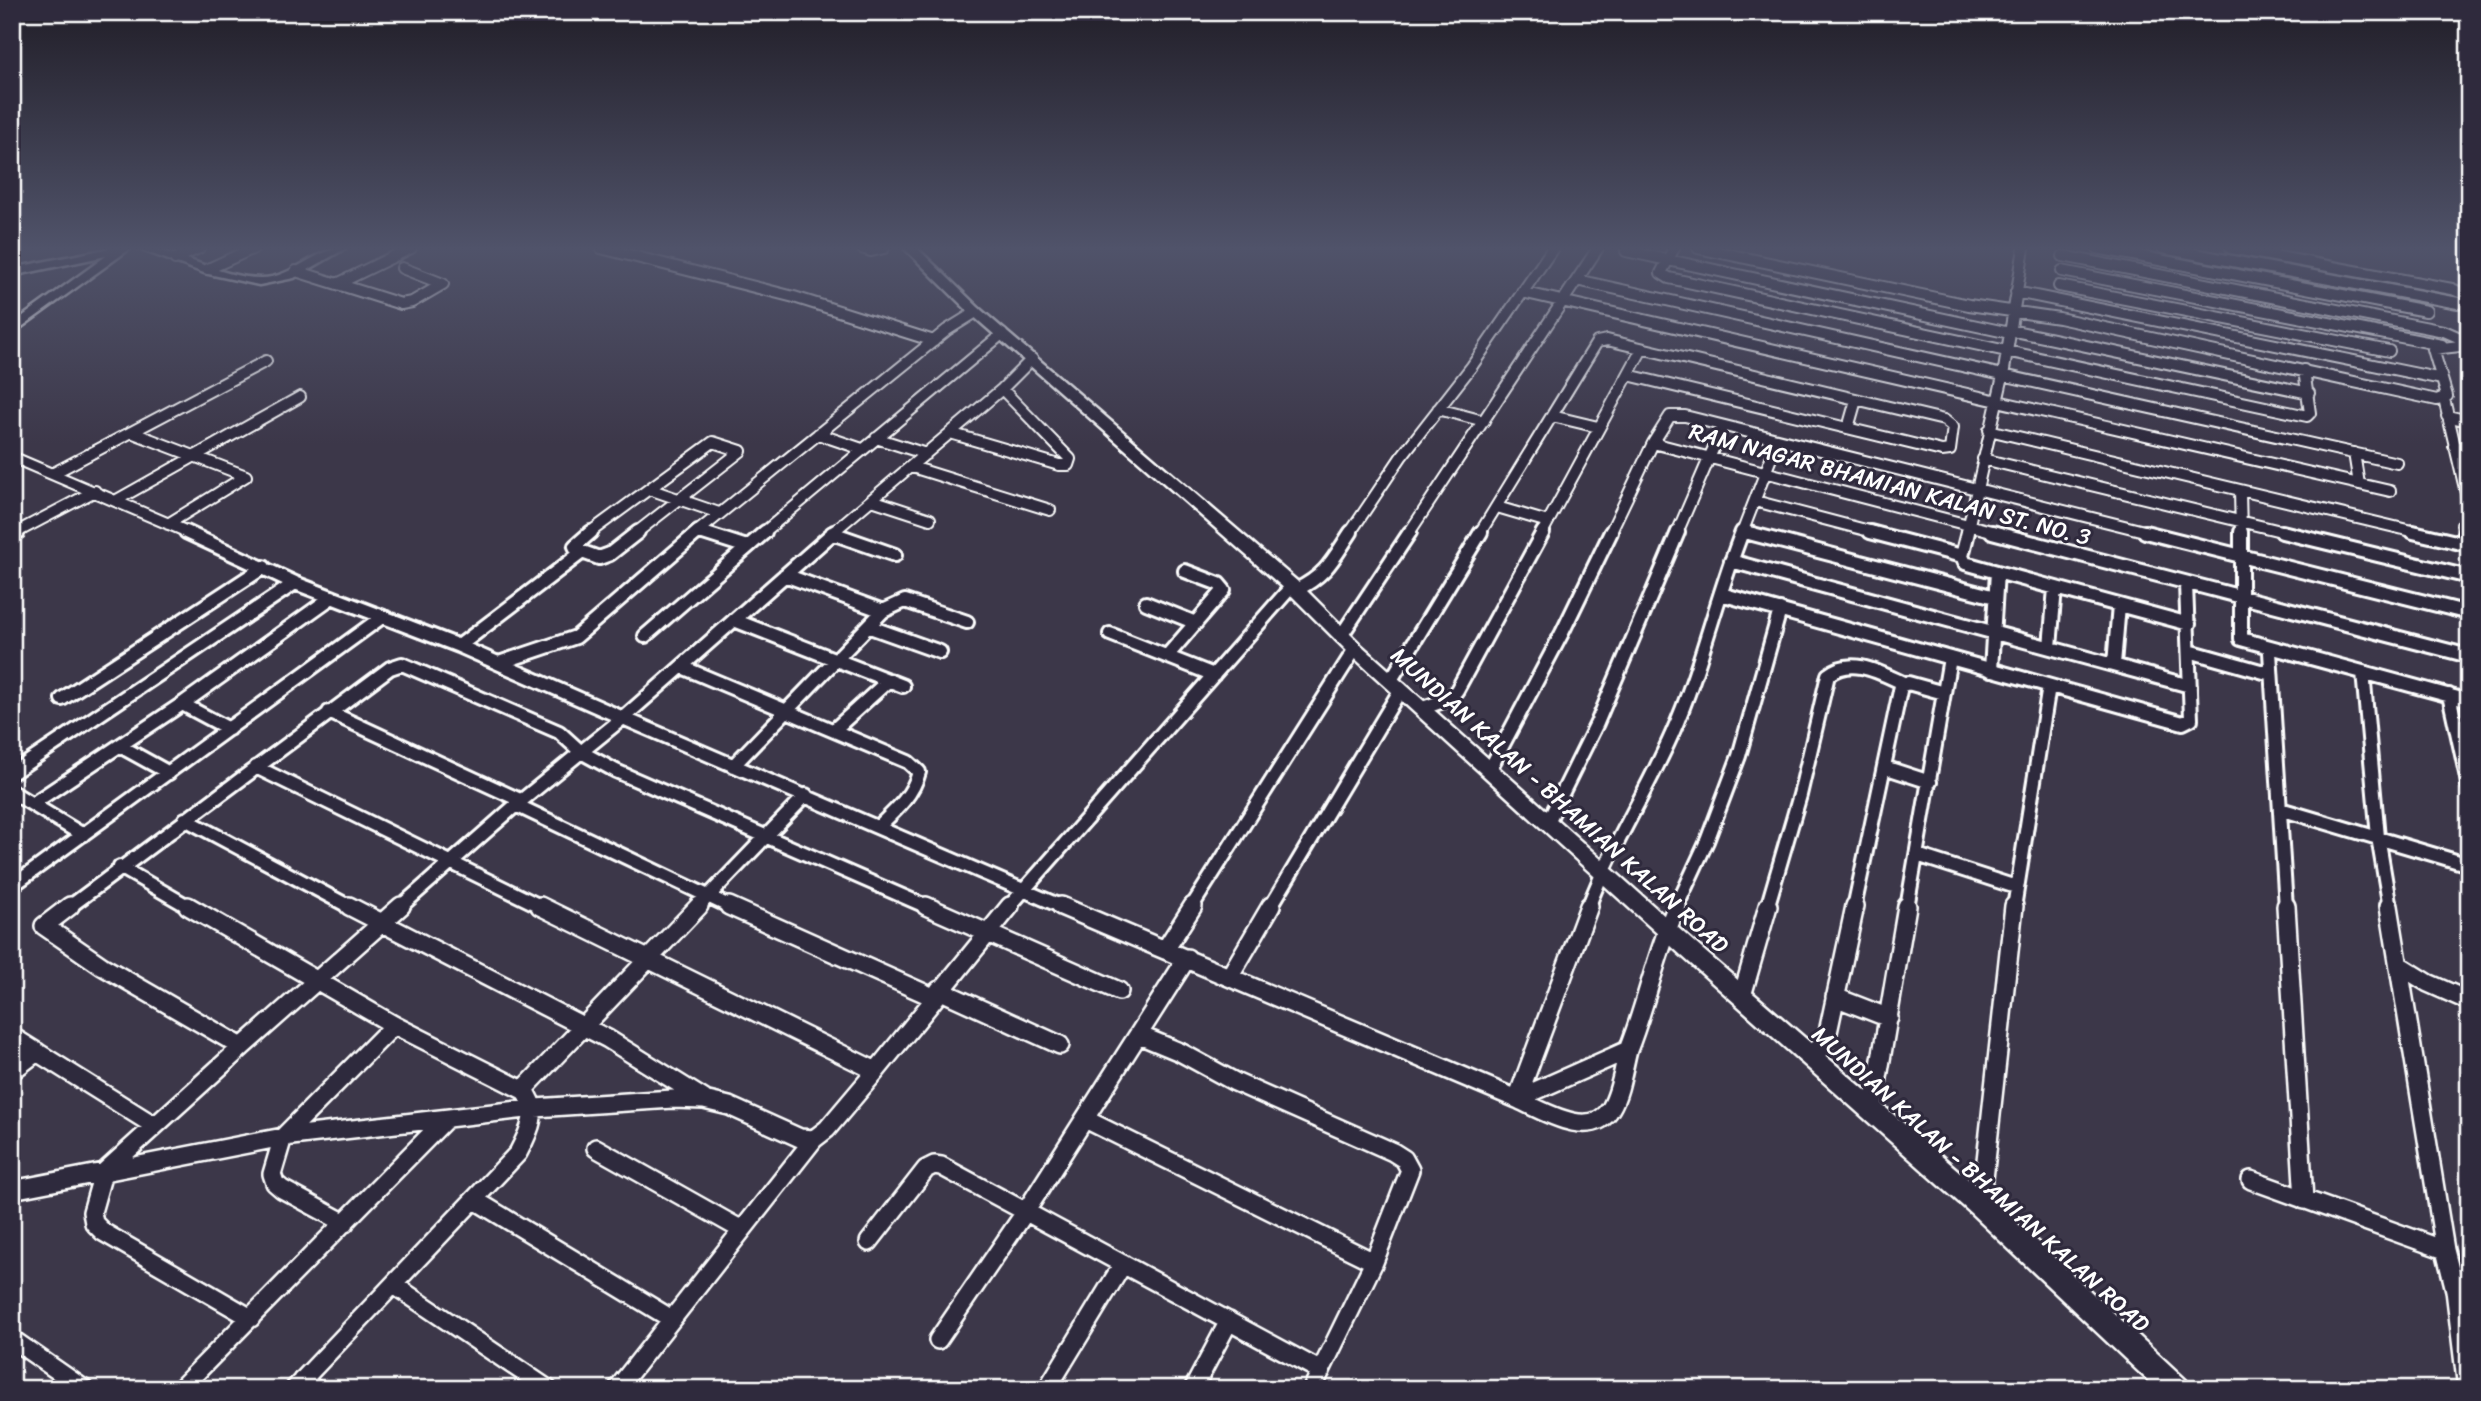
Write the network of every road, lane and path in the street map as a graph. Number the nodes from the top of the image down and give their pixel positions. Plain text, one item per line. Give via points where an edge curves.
1 (35, 313) edge
2 (846, 313) edge
3 (973, 313) edge
4 (978, 313) edge
5 (1508, 313) edge
6 (1555, 313) edge
7 (1613, 313) edge
8 (1725, 313) edge
9 (1828, 313) edge
10 (1920, 313) edge
11 (2012, 313) edge
12 (2023, 313) edge
13 (2118, 313) edge
14 (2163, 313) edge
15 (2201, 313) edge
16 (2280, 313) edge
17 (2361, 313) edge
18 (2382, 313) edge
19 (2383, 318) junction
20 (2161, 322) junction
21 (12, 330) edge
22 (2010, 332) junction
23 (1002, 334) junction
24 (2386, 334) junction
25 (934, 341) junction
26 (2469, 344) edge
27 (2445, 346) junction
28 (1642, 349) junction
29 (2389, 351) junction
30 (2007, 353) junction
31 (1031, 359) junction
32 (266, 361) dead end
33 (2304, 370) junction
34 (2395, 370) junction
35 (1628, 375) junction
36 (2003, 376) junction
37 (2442, 379) junction
38 (1002, 389) junction
39 (2309, 393) junction
40 (300, 397) dead end
41 (2444, 399) junction
42 (1856, 400) junction
43 (1996, 401) junction
44 (1438, 409) junction
45 (1552, 416) junction
46 (2447, 416) junction
47 (1484, 421) junction
48 (2469, 421) edge
49 (1723, 426) junction
50 (1598, 427) junction
51 (1848, 428) junction
52 (1989, 430) junction
53 (131, 432) junction
54 (950, 433) junction
55 (818, 434) junction
56 (876, 438) junction
57 (1778, 440) junction
58 (1653, 443) junction
59 (2454, 446) junction
60 (862, 449) junction
61 (2469, 449) edge
62 (2354, 453) junction
63 (926, 454) junction
64 (197, 455) junction
65 (12, 457) edge
66 (1710, 457) junction
67 (1983, 459) junction
68 (2397, 463) dead end
69 (912, 467) junction
70 (1765, 472) junction
71 (52, 474) junction
72 (2465, 481) edge
73 (2359, 484) junction
74 (649, 489) junction
75 (1976, 490) junction
76 (95, 491) junction
77 (2240, 491) junction
78 (2390, 491) dead end
79 (115, 500) junction
80 (681, 500) junction
81 (872, 500) junction
82 (1755, 501) junction
83 (2469, 506) edge
84 (1497, 507) junction
85 (1050, 510) dead end
86 (719, 513) junction
87 (930, 519) dead end
88 (2241, 521) junction
89 (1548, 522) junction
90 (2469, 522) edge
91 (168, 524) junction
92 (1968, 527) junction
93 (698, 531) junction
94 (1743, 531) junction
95 (832, 533) junction
96 (12, 535) edge
97 (2468, 544) edge
98 (747, 547) junction
99 (581, 553) junction
100 (895, 555) dead end
101 (1962, 556) junction
102 (2242, 556) junction
103 (1731, 561) junction
104 (264, 567) junction
105 (1185, 571) dead end
106 (1997, 572) junction
107 (785, 575) junction
108 (2469, 577) edge
109 (295, 583) junction
110 (2186, 583) junction
111 (1294, 588) junction
112 (2055, 588) junction
113 (1721, 594) junction
114 (332, 597) junction
115 (1995, 597) junction
116 (2243, 598) junction
117 (1146, 603) dead end
118 (2119, 605) junction
119 (1780, 610) junction
120 (883, 611) junction
121 (2469, 612) edge
122 (382, 617) junction
123 (734, 620) junction
124 (967, 622) dead end
125 (1196, 623) junction
126 (2189, 624) junction
127 (870, 627) junction
128 (1994, 632) junction
129 (1110, 634) dead end
130 (645, 636) dead end
131 (1348, 642) junction
132 (459, 646) junction
133 (2050, 647) junction
134 (2274, 649) junction
135 (2189, 651) junction
136 (940, 652) dead end
137 (1167, 656) junction
138 (2469, 656) edge
139 (1950, 658) junction
140 (836, 660) junction
141 (499, 663) junction
142 (2114, 664) junction
143 (682, 667) junction
144 (1991, 670) junction
145 (2363, 672) junction
146 (2271, 674) junction
147 (1214, 676) junction
148 (889, 680) junction
149 (1903, 683) junction
150 (1396, 684) junction
151 (903, 686) dead end
152 (2049, 686) junction
153 (2190, 686) junction
154 (1944, 693) junction
155 (2449, 695) junction
156 (62, 699) dead end
157 (2469, 701) edge
158 (186, 702) junction
159 (1423, 708) junction
160 (786, 710) junction
161 (329, 712) junction
162 (623, 718) junction
163 (229, 729) junction
164 (834, 730) junction
165 (120, 746) junction
166 (581, 752) junction
167 (733, 766) junction
168 (256, 767) junction
169 (1884, 767) junction
170 (1490, 769) junction
171 (12, 773) edge
172 (169, 773) junction
173 (1930, 782) junction
174 (2469, 787) edge
175 (12, 792) edge
176 (806, 795) junction
177 (519, 803) junction
178 (32, 804) junction
179 (2280, 809) junction
180 (186, 819) junction
181 (1548, 822) junction
182 (879, 826) junction
183 (83, 835) junction
184 (766, 836) junction
185 (2378, 837) junction
186 (1917, 855) junction
187 (451, 862) junction
188 (2469, 865) edge
189 (120, 867) junction
190 (1602, 871) junction
191 (12, 886) edge
192 (2016, 887) junction
193 (1024, 891) junction
194 (708, 897) junction
195 (383, 924) junction
196 (1667, 930) junction
197 (987, 932) junction
198 (1165, 950) junction
199 (1187, 958) junction
200 (647, 960) junction
201 (2399, 965) junction
202 (1230, 976) junction
203 (318, 980) junction
204 (1119, 991) dead end
205 (936, 994) junction
206 (1742, 996) junction
207 (1835, 997) junction
208 (2469, 1001) edge
209 (1889, 1018) junction
210 (394, 1025) junction
211 (584, 1026) junction
212 (1139, 1035) junction
213 (13, 1037) edge
214 (1060, 1045) dead end
215 (242, 1047) junction
216 (1628, 1050) junction
217 (37, 1052) junction
218 (1805, 1054) junction
219 (12, 1071) edge
220 (876, 1071) junction
221 (523, 1090) junction
222 (1517, 1099) junction
223 (705, 1100) junction
224 (535, 1108) junction
225 (1872, 1113) junction
226 (1085, 1119) junction
227 (445, 1120) junction
228 (155, 1126) junction
229 (284, 1137) junction
230 (814, 1139) junction
231 (596, 1148) dead end
232 (103, 1173) junction
233 (2250, 1180) dead end
234 (12, 1190) edge
235 (475, 1200) junction
236 (2304, 1200) junction
237 (1981, 1206) junction
238 (1026, 1211) junction
239 (345, 1223) junction
240 (742, 1230) junction
241 (869, 1242) dead end
242 (2445, 1250) junction
243 (1374, 1262) junction
244 (1124, 1264) junction
245 (394, 1285) junction
246 (2462, 1293) edge
247 (251, 1318) junction
248 (670, 1318) junction
249 (1229, 1321) junction
250 (12, 1339) edge
251 (938, 1339) dead end
252 (1321, 1371) junction
253 (2467, 1377) edge
254 (304, 1386) edge
255 (85, 1389) edge
256 (180, 1389) edge
257 (548, 1389) edge
258 (617, 1389) edge
259 (1047, 1389) edge
260 (1193, 1389) edge
261 (1312, 1389) edge
262 (2177, 1389) edge

1 - 21 street
2 - 25 street
3 - 25 street
4 - 23 street, MUNDIAN KALAN - BHAMIAN KALAN ROAD
5 - 44 street
6 - 47 street
7 - 43 street
8 - 36 street
9 - 30 street
10 - 22 street
11 - 22 street
12 - 33 street
13 - 20 street
14 - 20 street
15 - 29 street
16 - 24 street
17 - 19 street
18 - 19 street
19 - 24 street
19 - 26 street via 2445,331
20 - 34 street
22 - 30 street
22 - 39 street
23 - 31 street, MUNDIAN KALAN - BHAMIAN KALAN ROAD
23 - 56 street
24 - 27 street
24 - 29 street
25 - 55 street
26 - 27 street
27 - 37 street via 2433,349
28 - 35 street
28 - 42 street
28 - 45 street via 1598,342
29 - 34 street
30 - 36 street
30 - 39 street via 2301,416 2310,415
31 - 38 street
31 - 111 street, MUNDIAN KALAN - BHAMIAN KALAN ROAD
32 - 53 street
33 - 39 street
33 - 41 street
34 - 37 street
35 - 50 street
35 - 51 street
36 - 43 street
36 - 62 street
37 - 41 street
38 - 54 street
38 - 54 street via 1070,459 1068,465
40 - 64 street
41 - 46 street
42 - 51 street
42 - 51 street via 1949,422 1953,427 1950,450
43 - 52 street
43 - 73 street
44 - 47 street
44 - 111 street via 1325,571 1316,580
45 - 50 street
45 - 84 street
46 - 48 street
46 - 59 street
47 - 131 street
49 - 57 street
49 - 58 street via 1670,416
49 - 66 street
50 - 89 street
52 - 67 street
52 - 77 street
53 - 64 street
53 - 71 street
54 - 63 street
55 - 60 street
55 - 86 street
56 - 60 street
56 - 63 street
57 - 70 street
57 - 75 street
58 - 66 street, RAM NAGAR BHAMIAN KALAN ST. NO. 3
58 - 170 street via 1562,633
59 - 61 street
59 - 72 street
60 - 98 street
62 - 68 street
62 - 73 street
63 - 69 street
64 - 79 street
64 - 91 street via 246,477
65 - 71 street
66 - 70 street, RAM NAGAR BHAMIAN KALAN ST. NO. 3
66 - 181 street via 1597,723
67 - 75 street
67 - 88 street
69 - 81 street
69 - 85 street
70 - 82 street
70 - 92 street, RAM NAGAR BHAMIAN KALAN ST. NO. 3
71 - 76 street
72 - 83 street
73 - 78 street
74 - 80 street
74 - 80 street via 713,442 741,451
74 - 99 street via 580,540 575,546
75 - 92 street
75 - 102 street
76 - 79 street
76 - 96 street
77 - 88 street
77 - 97 street
79 - 91 street
80 - 86 street
80 - 99 street via 604,558
81 - 87 street
81 - 95 street
82 - 94 street
82 - 101 street
84 - 89 street
84 - 150 street
86 - 93 street
88 - 102 street
88 - 108 street
89 - 159 street via 1457,690 1449,699
90 - 97 street via 2462,525
91 - 104 street
92 - 101 street
92 - 110 street, RAM NAGAR BHAMIAN KALAN ST. NO. 3
93 - 98 street
93 - 141 street via 576,637
94 - 103 street
94 - 115 street
95 - 100 street
95 - 107 street
98 - 130 street
99 - 132 street
101 - 106 street via 1965,563
102 - 116 street
102 - 121 street
103 - 113 street
103 - 128 street
104 - 109 street
104 - 156 street
105 - 125 street via 1224,590
106 - 112 street
106 - 115 street
107 - 120 street
107 - 123 street
109 - 114 street
109 - 171 street
110 - 116 street, RAM NAGAR BHAMIAN KALAN ST. NO. 3
110 - 126 street
111 - 131 street, MUNDIAN KALAN - BHAMIAN KALAN ROAD
111 - 147 street
112 - 118 street
112 - 133 street
113 - 119 street
113 - 190 street via 1672,735
114 - 122 street
114 - 158 street
115 - 128 street
116 - 134 street via 2241,639
116 - 138 street, RAM NAGAR BHAMIAN KALAN ST. NO. 3
117 - 125 street
118 - 126 street
118 - 142 street
119 - 139 street
119 - 196 street via 1739,757
120 - 124 street via 905,601
120 - 127 street
122 - 132 street
122 - 163 street
123 - 140 street
123 - 143 street
125 - 137 street
126 - 135 street
127 - 136 street
127 - 140 street
128 - 133 street
128 - 144 street
129 - 137 street
131 - 150 street, MUNDIAN KALAN - BHAMIAN KALAN ROAD
131 - 198 street
132 - 141 street
133 - 142 street
134 - 145 street
134 - 146 street via 2270,652
135 - 146 street
135 - 153 street
137 - 147 street
139 - 144 street
139 - 154 street
140 - 148 street
140 - 160 street
141 - 162 street
142 - 153 street
143 - 160 street
143 - 162 street
144 - 152 street
145 - 155 street
145 - 185 street
146 - 179 street
147 - 193 street
148 - 151 street
148 - 164 street
149 - 154 street
149 - 169 street
149 - 206 street via 1859,667 1844,666 1828,674 1800,795
150 - 159 street, MUNDIAN KALAN - BHAMIAN KALAN ROAD
150 - 202 street
152 - 153 street via 2183,723 2192,719
152 - 192 street
154 - 173 street
155 - 157 street
155 - 174 street
158 - 163 street
158 - 165 street
159 - 170 street, MUNDIAN KALAN - BHAMIAN KALAN ROAD
160 - 164 street
160 - 167 street
161 - 166 street via 402,664 559,732
161 - 168 street
161 - 177 street
162 - 166 street
162 - 167 street
163 - 172 street
164 - 182 street via 908,762 919,772 909,796
165 - 172 street
165 - 178 street
166 - 177 street
166 - 184 street
167 - 176 street
168 - 180 street
168 - 187 street
169 - 173 street
169 - 207 street
170 - 181 street, MUNDIAN KALAN - BHAMIAN KALAN ROAD
172 - 183 street
173 - 186 street
175 - 178 street
176 - 182 street
176 - 184 street
177 - 187 street
177 - 194 street
178 - 183 street
179 - 185 street
179 - 236 street
180 - 189 street
180 - 195 street
181 - 190 street, MUNDIAN KALAN - BHAMIAN KALAN ROAD
182 - 193 street
183 - 191 street
184 - 194 street
184 - 197 street
185 - 188 street
185 - 201 street
186 - 192 street
186 - 209 street
187 - 195 street
187 - 200 street
189 - 203 street
189 - 215 street via 49,919 44,930
190 - 196 street, MUNDIAN KALAN - BHAMIAN KALAN ROAD
190 - 222 street
192 - 237 street
193 - 197 street
193 - 198 street
194 - 200 street
194 - 205 street
195 - 203 street
195 - 211 street
196 - 206 street, MUNDIAN KALAN - BHAMIAN KALAN ROAD
196 - 216 street
197 - 204 street
197 - 205 street
198 - 199 street
199 - 202 street
199 - 212 street
200 - 211 street
200 - 220 street
201 - 208 street
201 - 242 street
202 - 222 street
203 - 210 street
203 - 215 street
205 - 214 street
205 - 220 street
206 - 218 street, MUNDIAN KALAN - BHAMIAN KALAN ROAD
207 - 209 street
207 - 218 street via 1822,1048
209 - 225 street
210 - 221 street
210 - 229 street
211 - 221 street
211 - 223 street
212 - 226 street
212 - 243 street via 1404,1159 1410,1170 1407,1182
213 - 217 street
215 - 228 street
216 - 222 street
216 - 222 street via 1611,1108 1603,1120 1592,1125
217 - 219 street
217 - 228 street
218 - 225 street, MUNDIAN KALAN - BHAMIAN KALAN ROAD
220 - 230 street
221 - 224 street
223 - 224 street via 673,1098
223 - 230 street via 800,1138
224 - 227 street
224 - 235 street via 518,1153
225 - 237 street, MUNDIAN KALAN - BHAMIAN KALAN ROAD
226 - 238 street
226 - 243 street
227 - 229 street
227 - 239 street
228 - 232 street
229 - 232 street
229 - 239 street via 272,1174 275,1182
230 - 240 street
231 - 240 street
232 - 234 street
232 - 247 street via 92,1212 94,1223 103,1232
233 - 236 street
235 - 245 street
235 - 248 street
236 - 242 street
237 - 262 street, MUNDIAN KALAN - BHAMIAN KALAN ROAD
238 - 241 street via 934,1165 926,1168
238 - 244 street
238 - 251 street
239 - 247 street
240 - 248 street
242 - 246 street
243 - 252 street
244 - 249 street
244 - 259 street
245 - 254 street
245 - 257 street
246 - 253 street
247 - 256 street
248 - 258 street
249 - 252 street
249 - 260 street
250 - 255 street
252 - 261 street

